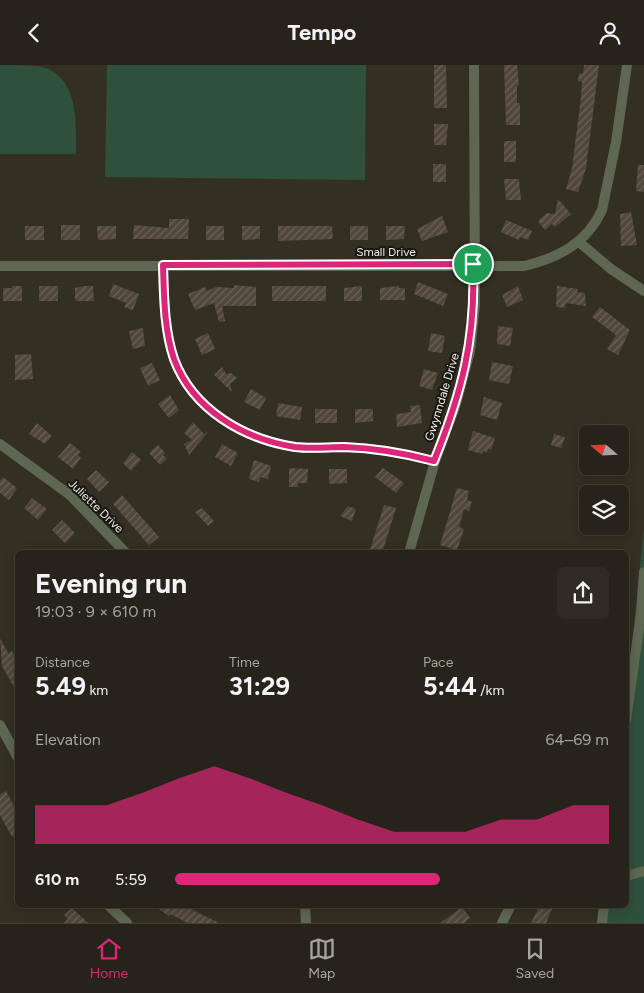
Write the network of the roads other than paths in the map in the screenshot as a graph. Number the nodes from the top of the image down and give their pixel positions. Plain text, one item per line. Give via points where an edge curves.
1 (474, 65) edge
2 (627, 65) edge
3 (580, 242) junction
4 (473, 264) junction
5 (163, 265) junction
6 (0, 266) edge
7 (644, 291) edge
8 (0, 444) edge
9 (434, 461) junction
10 (123, 550) edge
11 (410, 550) edge
12 (644, 572) edge
13 (629, 699) edge
14 (0, 725) edge
15 (15, 752) edge
16 (644, 871) edge
17 (629, 875) edge
18 (111, 908) edge
19 (305, 908) edge
20 (510, 908) edge
21 (604, 908) edge
22 (127, 923) edge
23 (306, 923) edge
24 (502, 923) edge
25 (602, 923) edge

1 - 4 street, Gwynndale Drive
2 - 3 street, Small Drive via 602,210
3 - 4 street, Small Drive via 564,253 532,264
3 - 7 street via 611,269
4 - 5 street, Small Drive
4 - 9 street, Gwynndale Drive via 470,351 456,404
5 - 6 street, Small Drive
5 - 9 street via 164,305 174,359 193,392 227,423 257,437 297,447 383,450
8 - 10 street, Juliette Drive via 70,495
9 - 11 street, Gwynndale Drive
12 - 13 street
14 - 15 street
16 - 17 street
18 - 22 street
19 - 23 street
20 - 24 street
21 - 25 street

